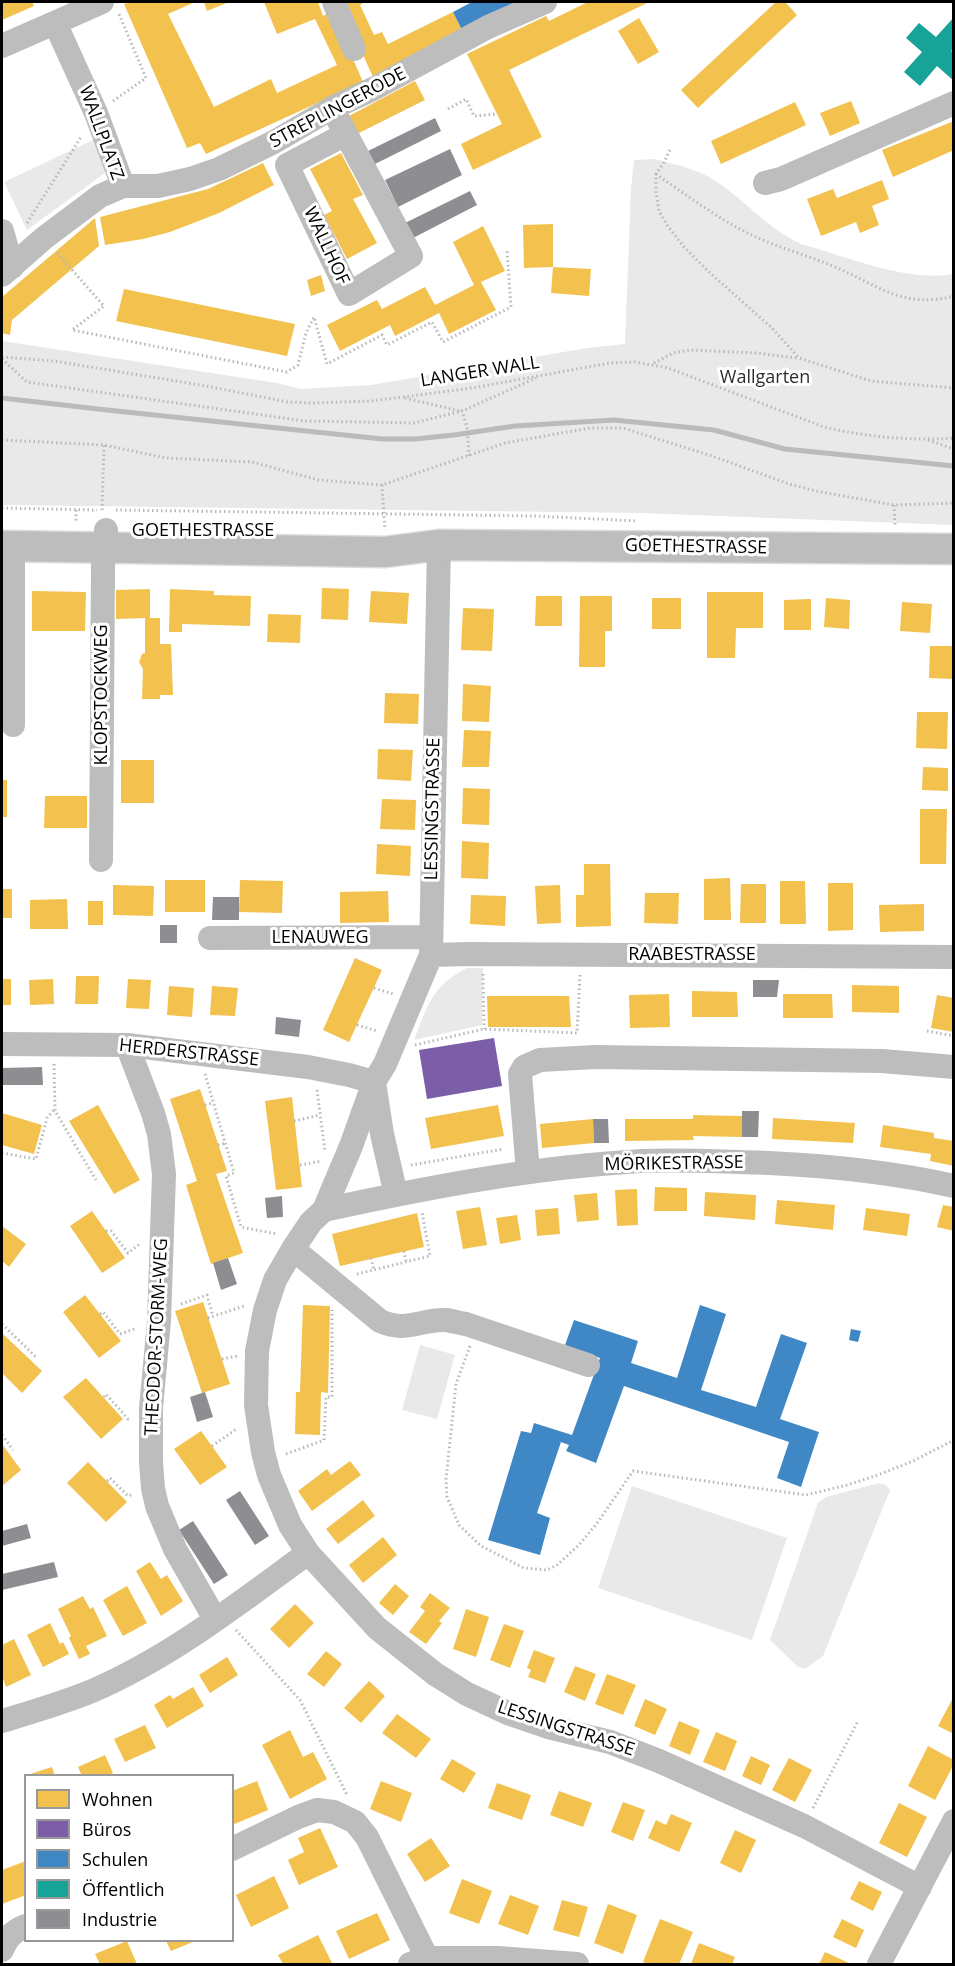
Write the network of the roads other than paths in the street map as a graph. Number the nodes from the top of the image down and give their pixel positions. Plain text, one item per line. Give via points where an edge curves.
1 (102, 2) edge
2 (334, 2) edge
3 (545, 2) edge
4 (55, 23) junction
5 (2, 46) edge
6 (354, 49) dead end
7 (954, 103) edge
8 (332, 108) junction
9 (346, 134) junction
10 (765, 183) dead end
11 (123, 186) junction
12 (2, 231) edge
13 (7, 271) edge
14 (107, 524) junction
15 (5, 540) edge
16 (439, 545) junction
17 (954, 549) edge
18 (13, 725) dead end
19 (101, 860) dead end
20 (210, 938) dead end
21 (430, 946) junction
22 (954, 957) edge
23 (2, 1044) edge
24 (127, 1045) junction
25 (383, 1064) junction
26 (954, 1067) edge
27 (528, 1172) junction
28 (954, 1186) edge
29 (396, 1195) junction
30 (324, 1210) junction
31 (296, 1243) junction
32 (588, 1365) dead end
33 (308, 1553) junction
34 (219, 1617) junction
35 (2, 1722) edge
36 (954, 1821) edge
37 (234, 1848) edge
38 (920, 1887) junction
39 (24, 1927) edge
40 (2, 1950) edge
41 (419, 1961) edge
42 (578, 1965) edge
43 (879, 1965) edge

1 - 4 street
2 - 6 street
3 - 8 street, STREPLINGERODE via 488,27
4 - 5 street
4 - 11 street, WALLPLATZ via 96,113
7 - 10 street
8 - 9 street, WALLHOF
8 - 11 street, STREPLINGERODE via 219,169 158,186
9 - 9 street, WALLHOF via 287,165 349,294 411,256
11 - 13 street, WALLPLATZ via 100,196
12 - 13 street, WALLPLATZ
14 - 15 main road, GOETHESTRASSE
14 - 16 main road, GOETHESTRASSE via 385,552
14 - 19 street, KLOPSTOCKWEG
15 - 18 street
16 - 17 main road, GOETHESTRASSE
16 - 21 street, LESSINGSTRASSE
20 - 21 street, LENAUWEG
21 - 22 street, RAABESTRASSE via 469,954
21 - 25 street, LESSINGSTRASSE
23 - 24 street, HERDERSTRASSE
24 - 25 street, HERDERSTRASSE via 349,1075
24 - 34 street, THEODOR-STORM-WEG via 153,1113 164,1174 151,1408 153,1488 175,1549
25 - 29 street via 388,1168
25 - 30 street, LESSINGSTRASSE
26 - 27 street via 882,1061 540,1060 524,1067 520,1074
27 - 28 street, MÖRIKESTRASSE via 642,1161 751,1163 833,1166
27 - 29 street, MÖRIKESTRASSE
29 - 30 street, MÖRIKESTRASSE
30 - 31 street, LESSINGSTRASSE
31 - 32 street via 332,1281 380,1321 403,1327 445,1320
31 - 33 street, LESSINGSTRASSE via 275,1280 265,1310 257,1351 257,1416 269,1475 290,1525
33 - 34 street
33 - 38 street, LESSINGSTRASSE via 377,1628 467,1694 538,1724 610,1742 659,1761 804,1826
34 - 35 street via 176,1646 94,1690
36 - 38 street
37 - 41 street via 317,1810 334,1812 355,1822 367,1837
38 - 43 street
39 - 40 street via 6,1940
41 - 42 street via 498,1958

